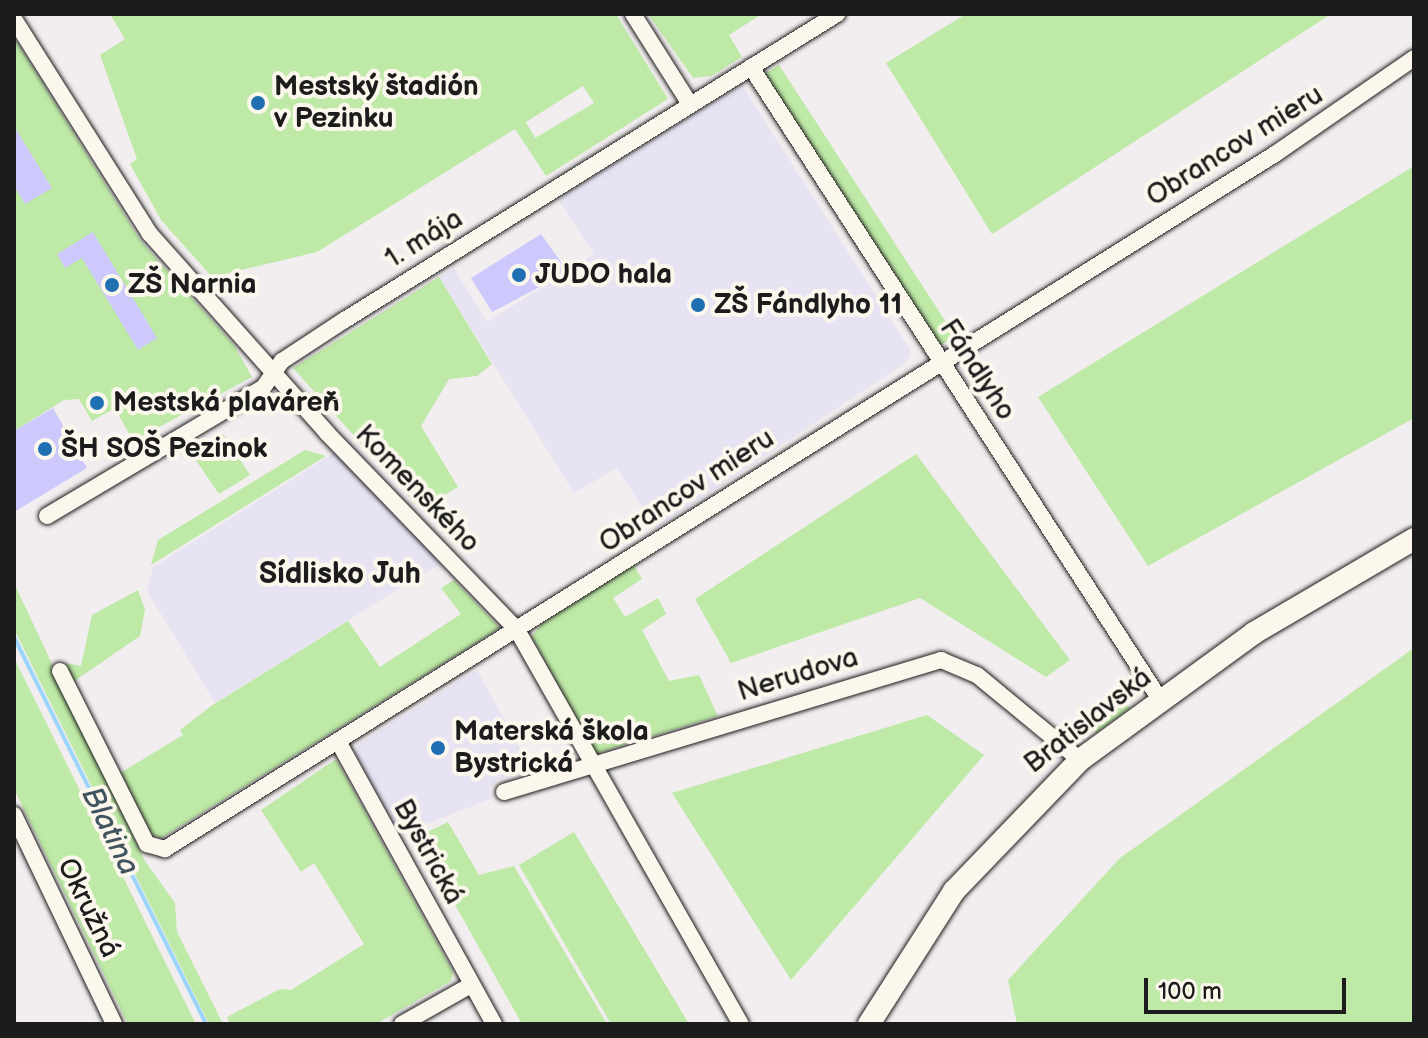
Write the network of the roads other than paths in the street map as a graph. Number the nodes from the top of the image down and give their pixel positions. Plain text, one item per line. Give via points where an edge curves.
1 (633, 14) edge
2 (837, 14) edge
3 (14, 19) edge
4 (1414, 58) edge
5 (751, 67) junction
6 (690, 104) junction
7 (939, 361) junction
8 (276, 370) junction
9 (47, 516) dead end
10 (1414, 539) edge
11 (517, 630) junction
12 (60, 671) dead end
13 (1161, 701) junction
14 (339, 743) junction
15 (1080, 760) junction
16 (589, 766) junction
17 (504, 792) dead end
18 (14, 815) edge
19 (471, 985) junction
20 (114, 1024) edge
21 (402, 1024) edge
22 (494, 1024) edge
23 (741, 1024) edge
24 (869, 1024) edge

1 - 6 street
2 - 5 street, 1. mája
3 - 8 street, Komenského via 150,234
4 - 7 street, Obrancov mieru via 1275,154
5 - 6 street, 1. mája
5 - 7 street, Fándlyho
6 - 8 street, 1. mája via 343,321
7 - 11 street, Obrancov mieru
7 - 13 street, Fándlyho
8 - 9 street, 1. mája via 263,388
8 - 11 street, Komenského via 327,433
10 - 13 main road, Bratislavská via 1281,615
11 - 14 street, Obrancov mieru
11 - 16 street, Komenského
12 - 14 street, Obrancov mieru via 155,851
13 - 15 main road, Bratislavská
14 - 19 street, Bystrická
15 - 16 street, Nerudova via 977,675 941,660
15 - 24 main road, Bratislavská via 954,891
16 - 17 street, Nerudova
16 - 23 street, Komenského
18 - 20 street, Okružná
19 - 21 street
19 - 22 street, Bystrická

